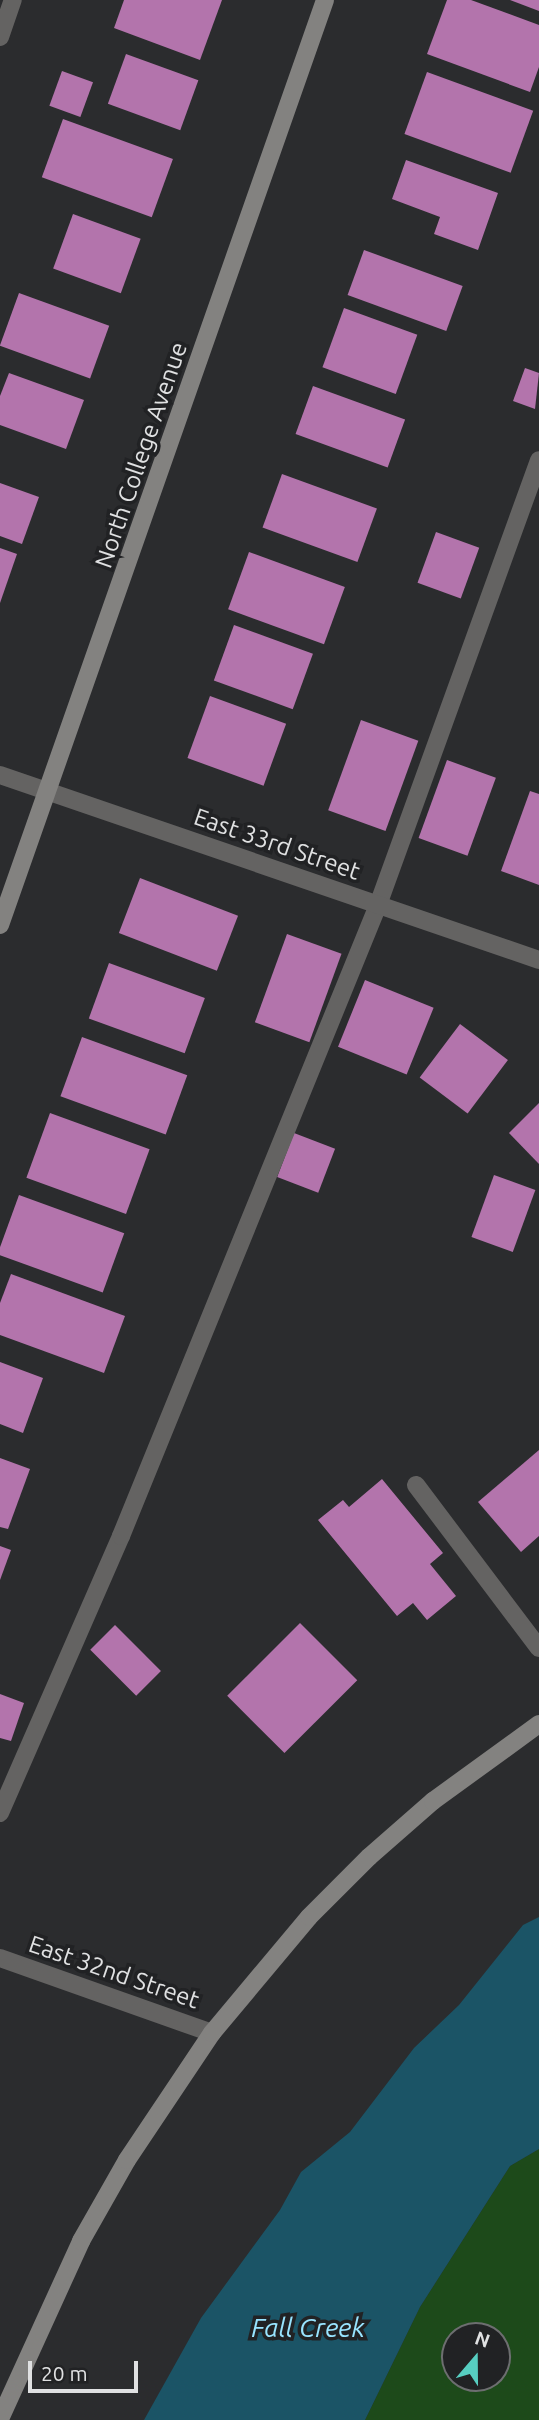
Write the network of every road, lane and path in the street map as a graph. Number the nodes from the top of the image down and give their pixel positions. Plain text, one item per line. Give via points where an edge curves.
1 (13, 0) edge
2 (325, 0) edge
3 (0, 37) edge
4 (539, 460) edge
5 (0, 775) edge
6 (49, 792) junction
7 (378, 905) junction
8 (0, 925) edge
9 (539, 960) edge
10 (416, 1485) dead end
11 (539, 1648) edge
12 (539, 1724) edge
13 (0, 1813) edge
14 (0, 1958) edge
15 (212, 2033) junction
16 (0, 2419) edge

1 - 3 street
2 - 6 main road, North College Avenue
4 - 7 street
5 - 6 street, East 33rd Street
6 - 7 street, East 33rd Street
6 - 8 main road, North College Avenue
7 - 9 street, East 33rd Street
7 - 13 street via 121,1536
10 - 11 street
12 - 15 main road via 433,1801 369,1857 309,1917
14 - 15 street, East 32nd Street
15 - 16 main road via 86,2232 41,2321

